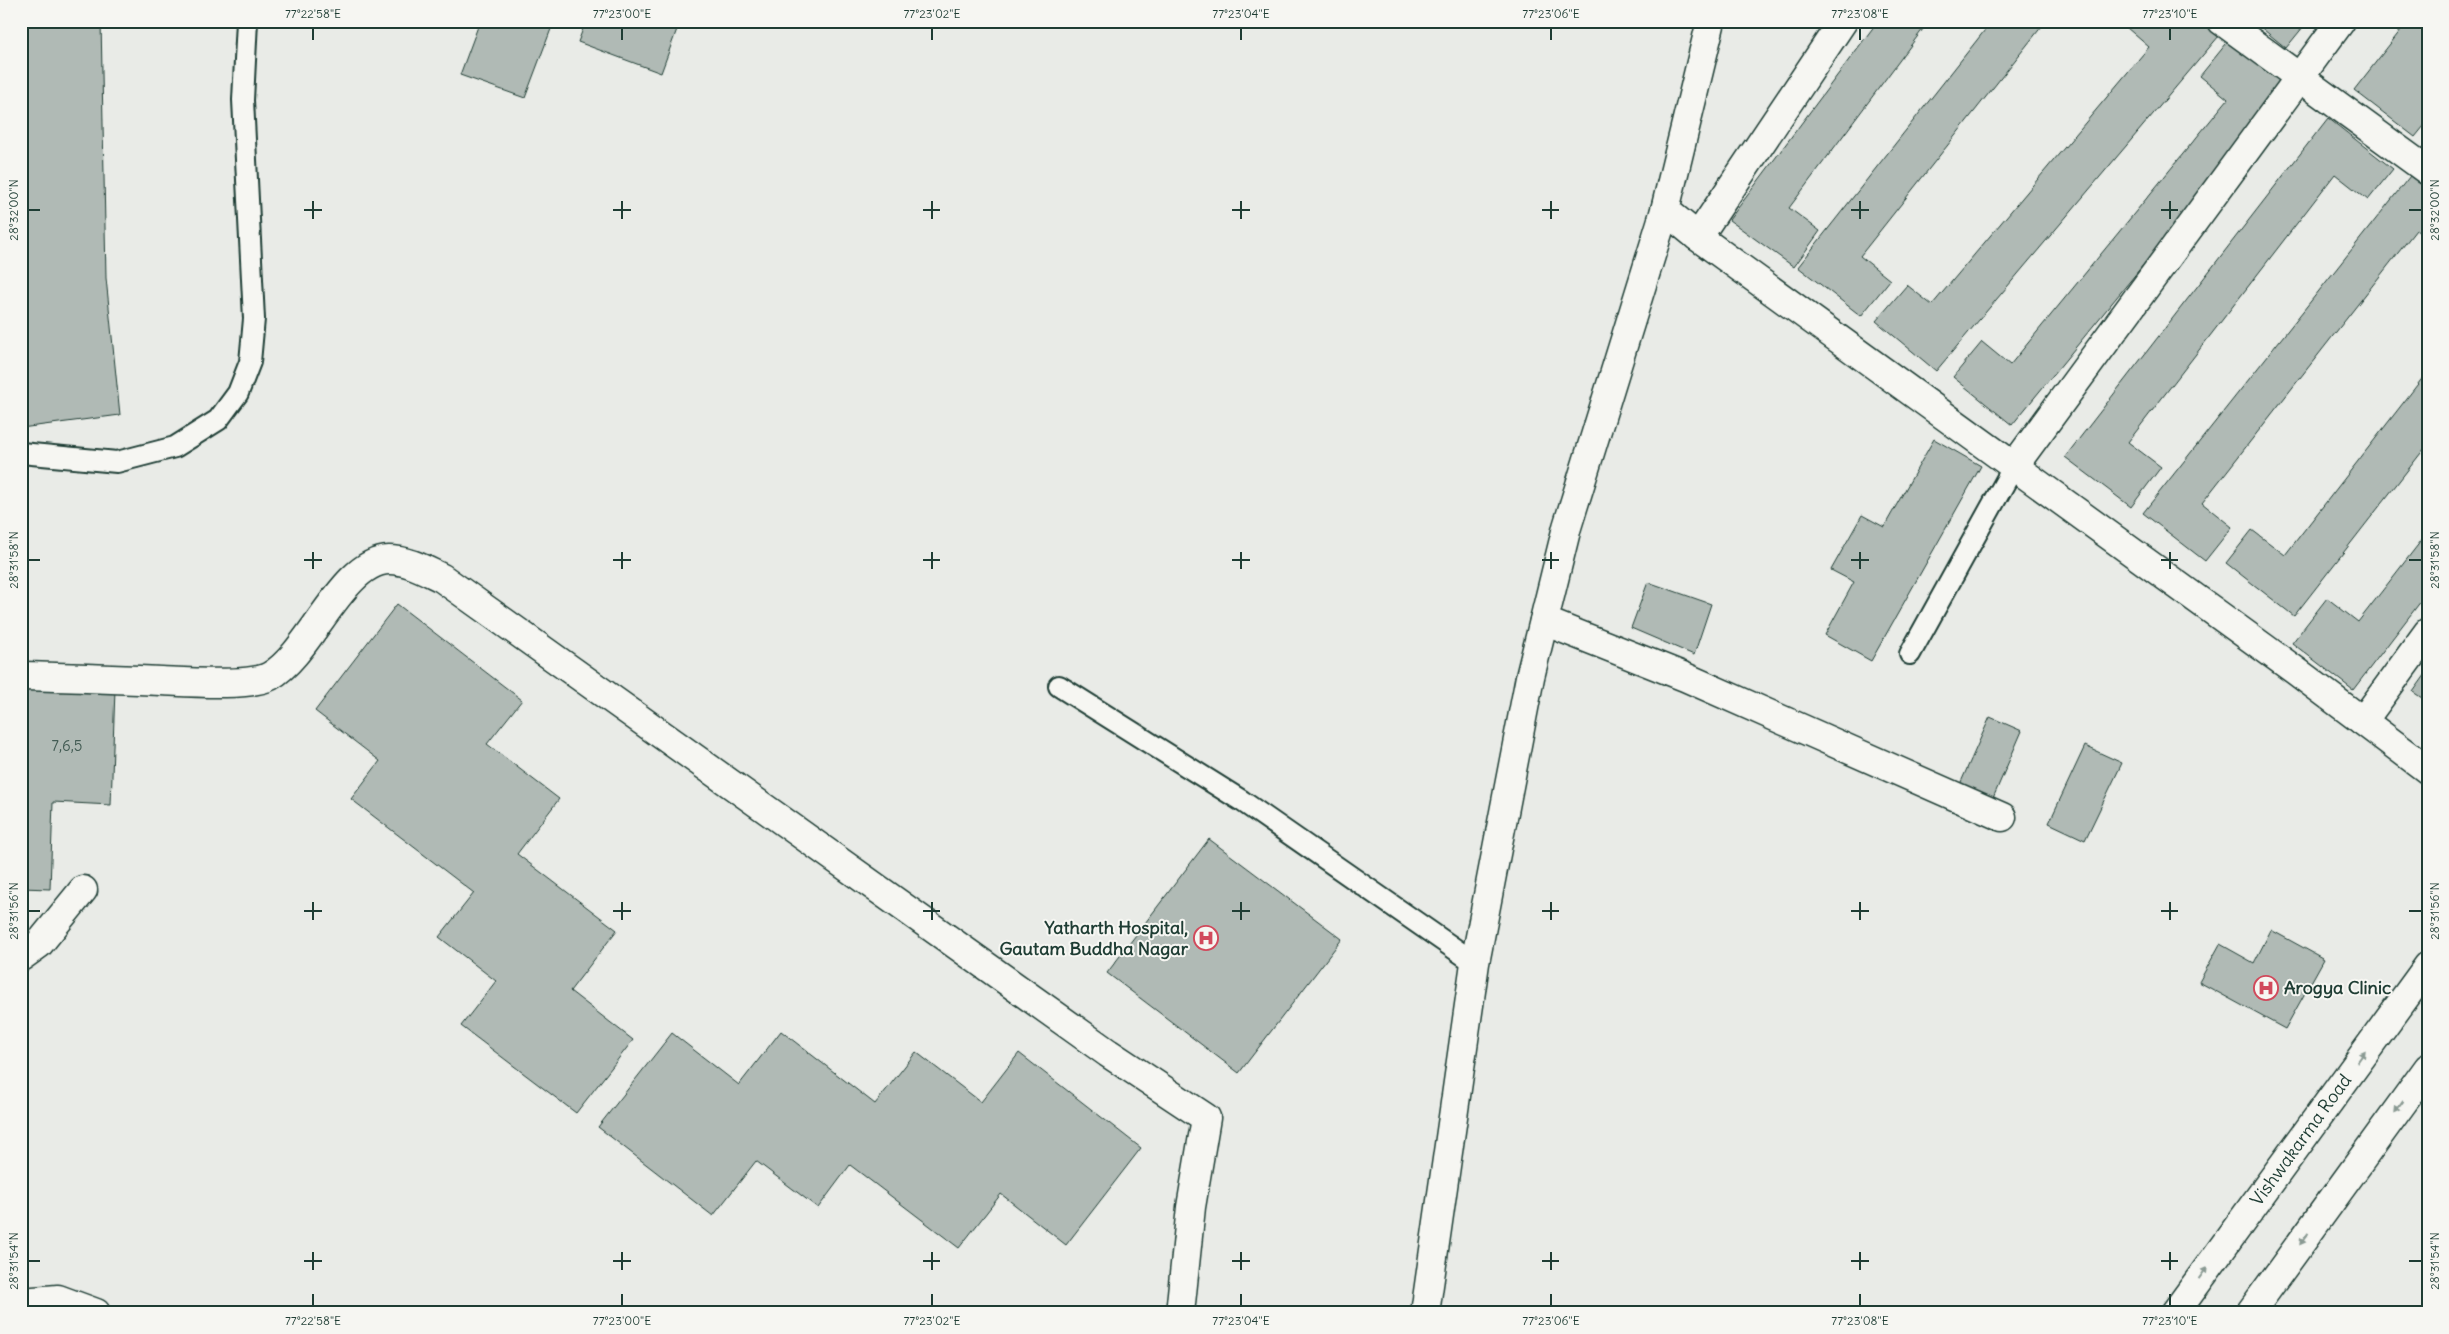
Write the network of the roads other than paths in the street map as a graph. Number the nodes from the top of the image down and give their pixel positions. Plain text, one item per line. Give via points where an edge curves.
1 (247, 21) edge
2 (1843, 21) edge
3 (2222, 21) edge
4 (2341, 21) edge
5 (1709, 22) edge
6 (2300, 78) junction
7 (2428, 172) edge
8 (1665, 210) junction
9 (1698, 237) junction
10 (21, 453) edge
11 (2014, 466) junction
12 (1544, 621) junction
13 (2428, 632) edge
14 (1910, 654) dead end
15 (21, 676) edge
16 (1059, 686) dead end
17 (2363, 721) junction
18 (2428, 770) edge
19 (2002, 817) dead end
20 (83, 890) dead end
21 (21, 957) edge
22 (1475, 963) junction
23 (2428, 966) edge
24 (2428, 1068) edge
25 (21, 1302) edge
26 (96, 1313) edge
27 (1180, 1313) edge
28 (1425, 1313) edge
29 (2175, 1313) edge
30 (2250, 1313) edge

1 - 10 lane via 243,100 254,319 250,362 238,393 218,420 175,447 117,462
2 - 9 street
3 - 6 street
4 - 6 street
5 - 8 street
6 - 7 street
6 - 11 street
8 - 9 street
8 - 12 street via 1567,527
9 - 11 street
11 - 14 lane
11 - 17 street
12 - 19 street via 1685,677
12 - 22 street via 1530,677
13 - 17 street
15 - 27 street via 228,683 269,677 293,657 348,583 368,565 388,560 415,565 442,578 1108,1054 1206,1118 1191,1207
16 - 22 lane via 1242,800
17 - 18 street
20 - 21 street via 39,944
22 - 28 street
29 -> 23 street, Vishwakarma Road
24 -> 30 street
25 - 26 street via 58,1299

